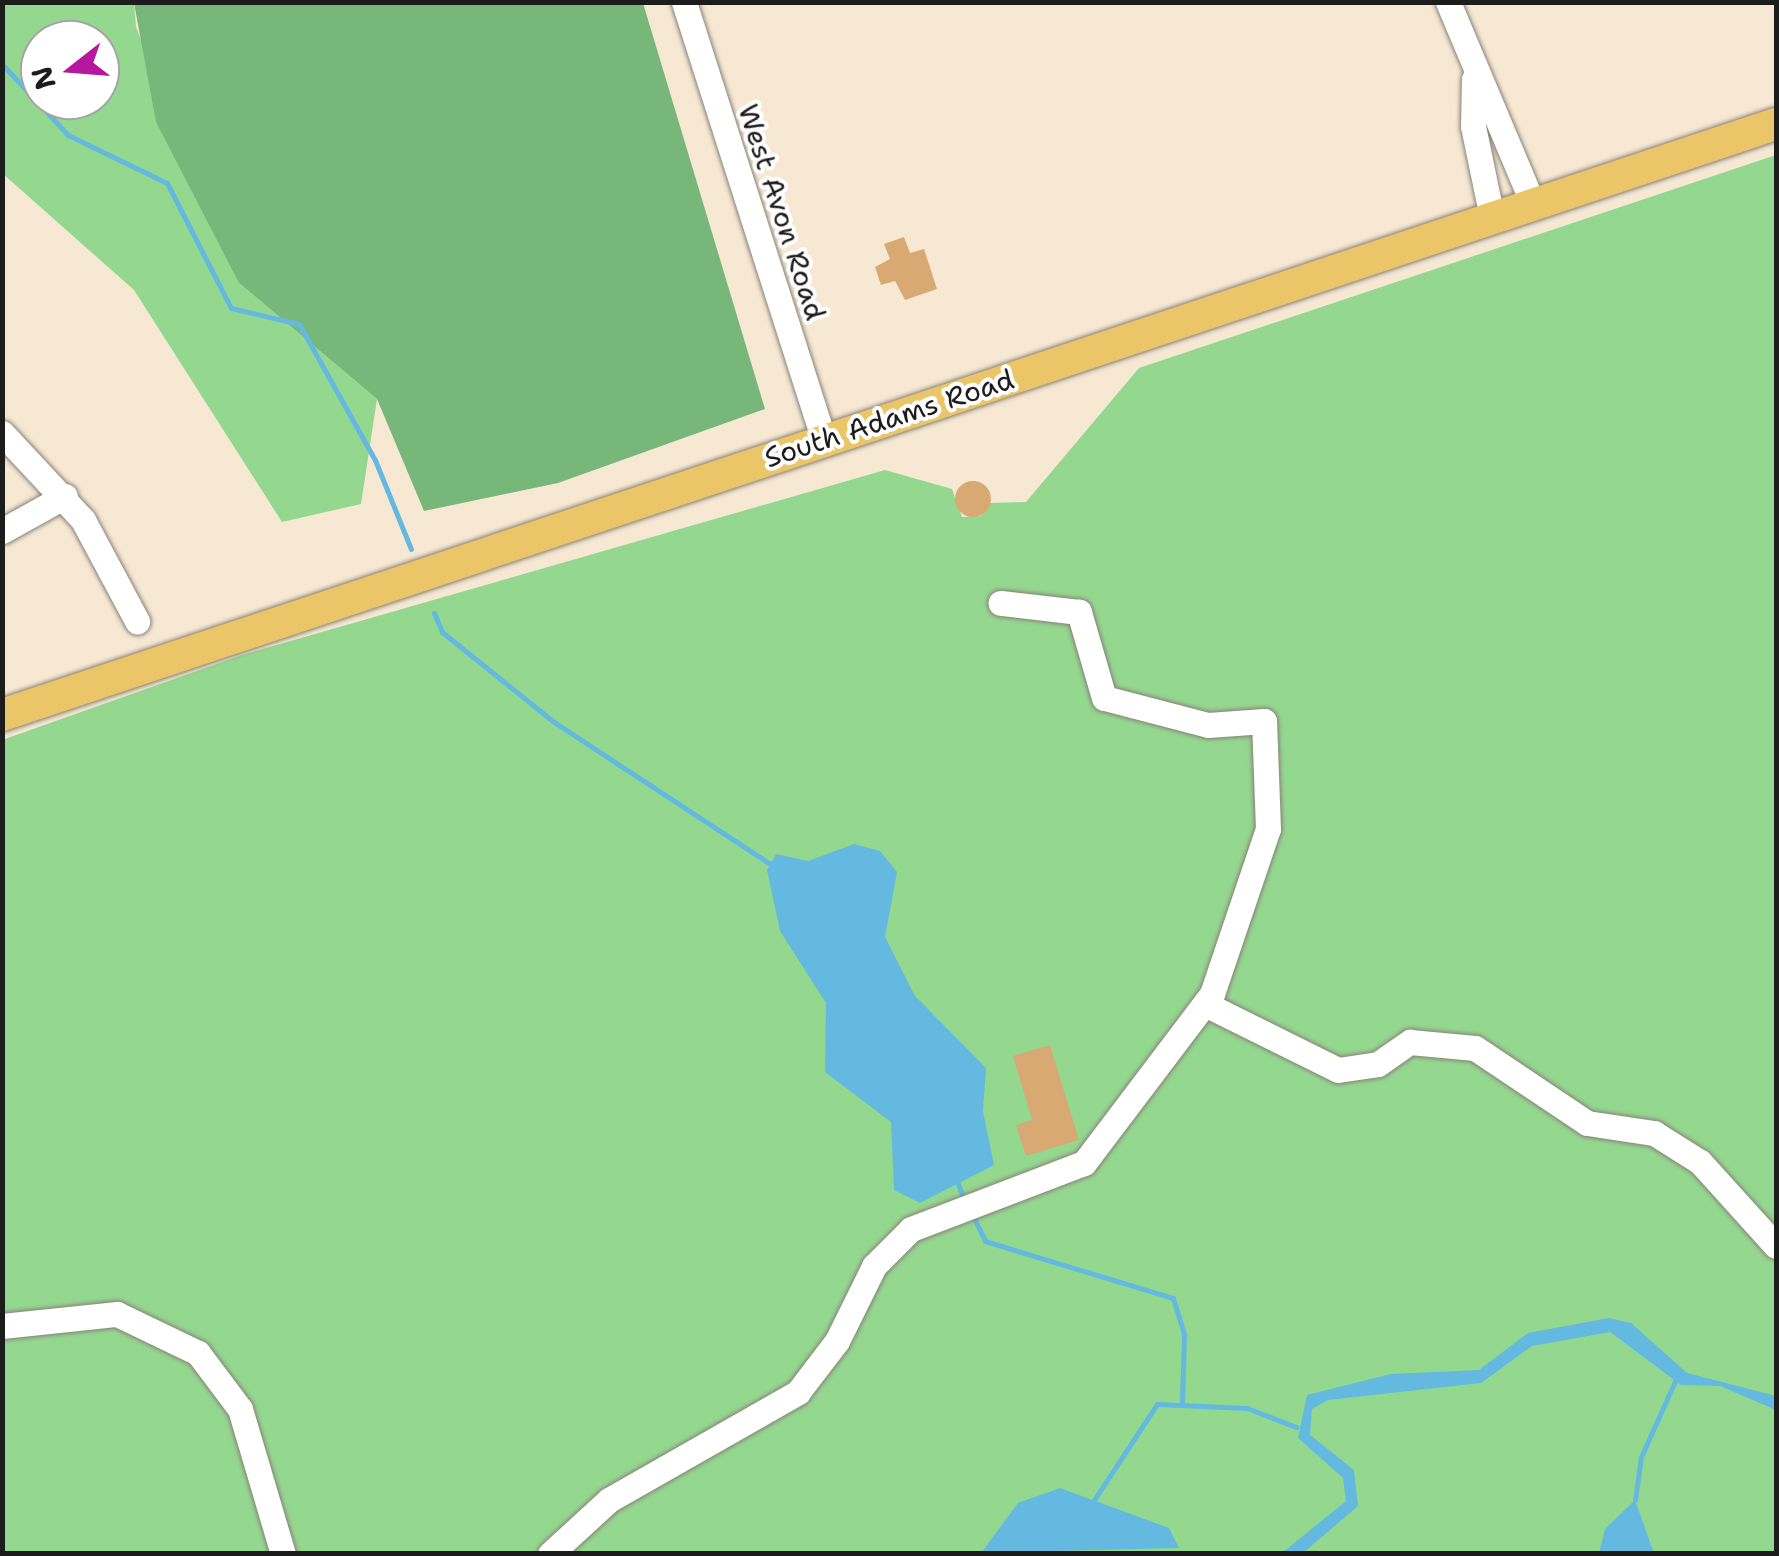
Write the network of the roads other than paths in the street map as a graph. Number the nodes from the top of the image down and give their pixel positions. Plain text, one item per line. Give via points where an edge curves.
1 (684, 2) edge
2 (1448, 2) edge
3 (1474, 78) junction
4 (1776, 124) edge
5 (1533, 204) junction
6 (1492, 218) junction
7 (2, 433) edge
8 (824, 440) junction
9 (64, 496) junction
10 (2, 531) edge
11 (1000, 603) dead end
12 (138, 621) dead end
13 (2, 715) edge
14 (1206, 1005) junction
15 (1766, 1219) edge
16 (1776, 1246) edge
17 (2, 1326) edge
18 (283, 1554) edge
19 (550, 1554) edge

1 - 8 street, West Avon Road
2 - 3 street
3 - 5 street
3 - 6 street via 1472,126
4 - 5 main road, South Adams Road
5 - 6 main road, South Adams Road
6 - 8 main road, South Adams Road
7 - 9 street
8 - 13 main road, South Adams Road
9 - 10 street
9 - 12 street
11 - 14 street via 1079,612 1104,698 1208,725 1264,721 1268,829
14 - 15 street via 1338,1070 1378,1064 1410,1042 1475,1048 1587,1123 1654,1133 1700,1162
14 - 19 street via 1084,1163 911,1229 874,1266 837,1341 798,1392 609,1500
15 - 16 street
17 - 18 street via 117,1314 198,1354 240,1409

